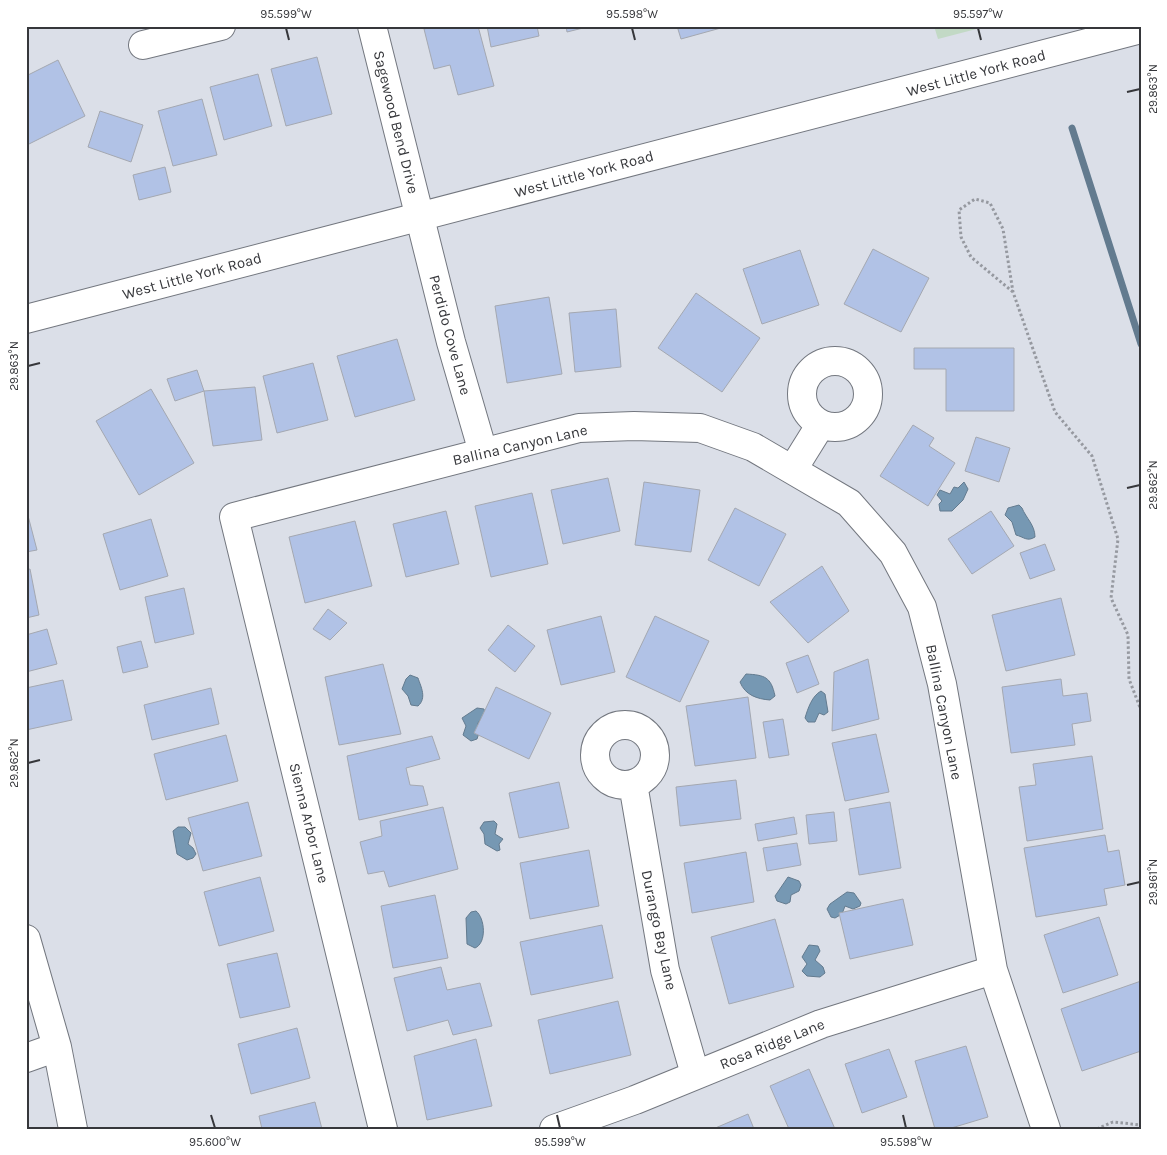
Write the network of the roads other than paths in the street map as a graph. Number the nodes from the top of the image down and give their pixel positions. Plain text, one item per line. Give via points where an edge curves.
1 (221, 26) edge
2 (372, 26) edge
3 (1141, 29) edge
4 (143, 46) dead end
5 (419, 217) junction
6 (26, 319) edge
7 (821, 424) dead end
8 (483, 452) junction
9 (793, 470) junction
10 (234, 517) joint
11 (633, 784) dead end
12 (26, 939) edge
13 (993, 970) junction
14 (57, 1046) junction
15 (26, 1058) edge
16 (695, 1074) junction
17 (73, 1129) edge
18 (383, 1129) edge
19 (554, 1129) edge
20 (1046, 1129) edge

1 - 4 street
2 - 5 street, Sagewood Bend Drive
3 - 5 street, West Little York Road
5 - 6 street, West Little York Road
5 - 8 street, Perdido Cove Lane
7 - 9 street
8 - 9 street, Ballina Canyon Lane via 579,428 700,428 753,447
8 - 10 street, Ballina Canyon Lane
9 - 13 street, Ballina Canyon Lane via 849,504 893,553 922,607 942,684
10 - 18 street, Sienna Arbor Lane
11 - 16 street, Durango Bay Lane via 665,970
12 - 14 street
13 - 16 street, Rosa Ridge Lane via 821,1024
13 - 20 street, Ballina Canyon Lane
14 - 15 street
14 - 17 street
16 - 19 street, Rosa Ridge Lane

